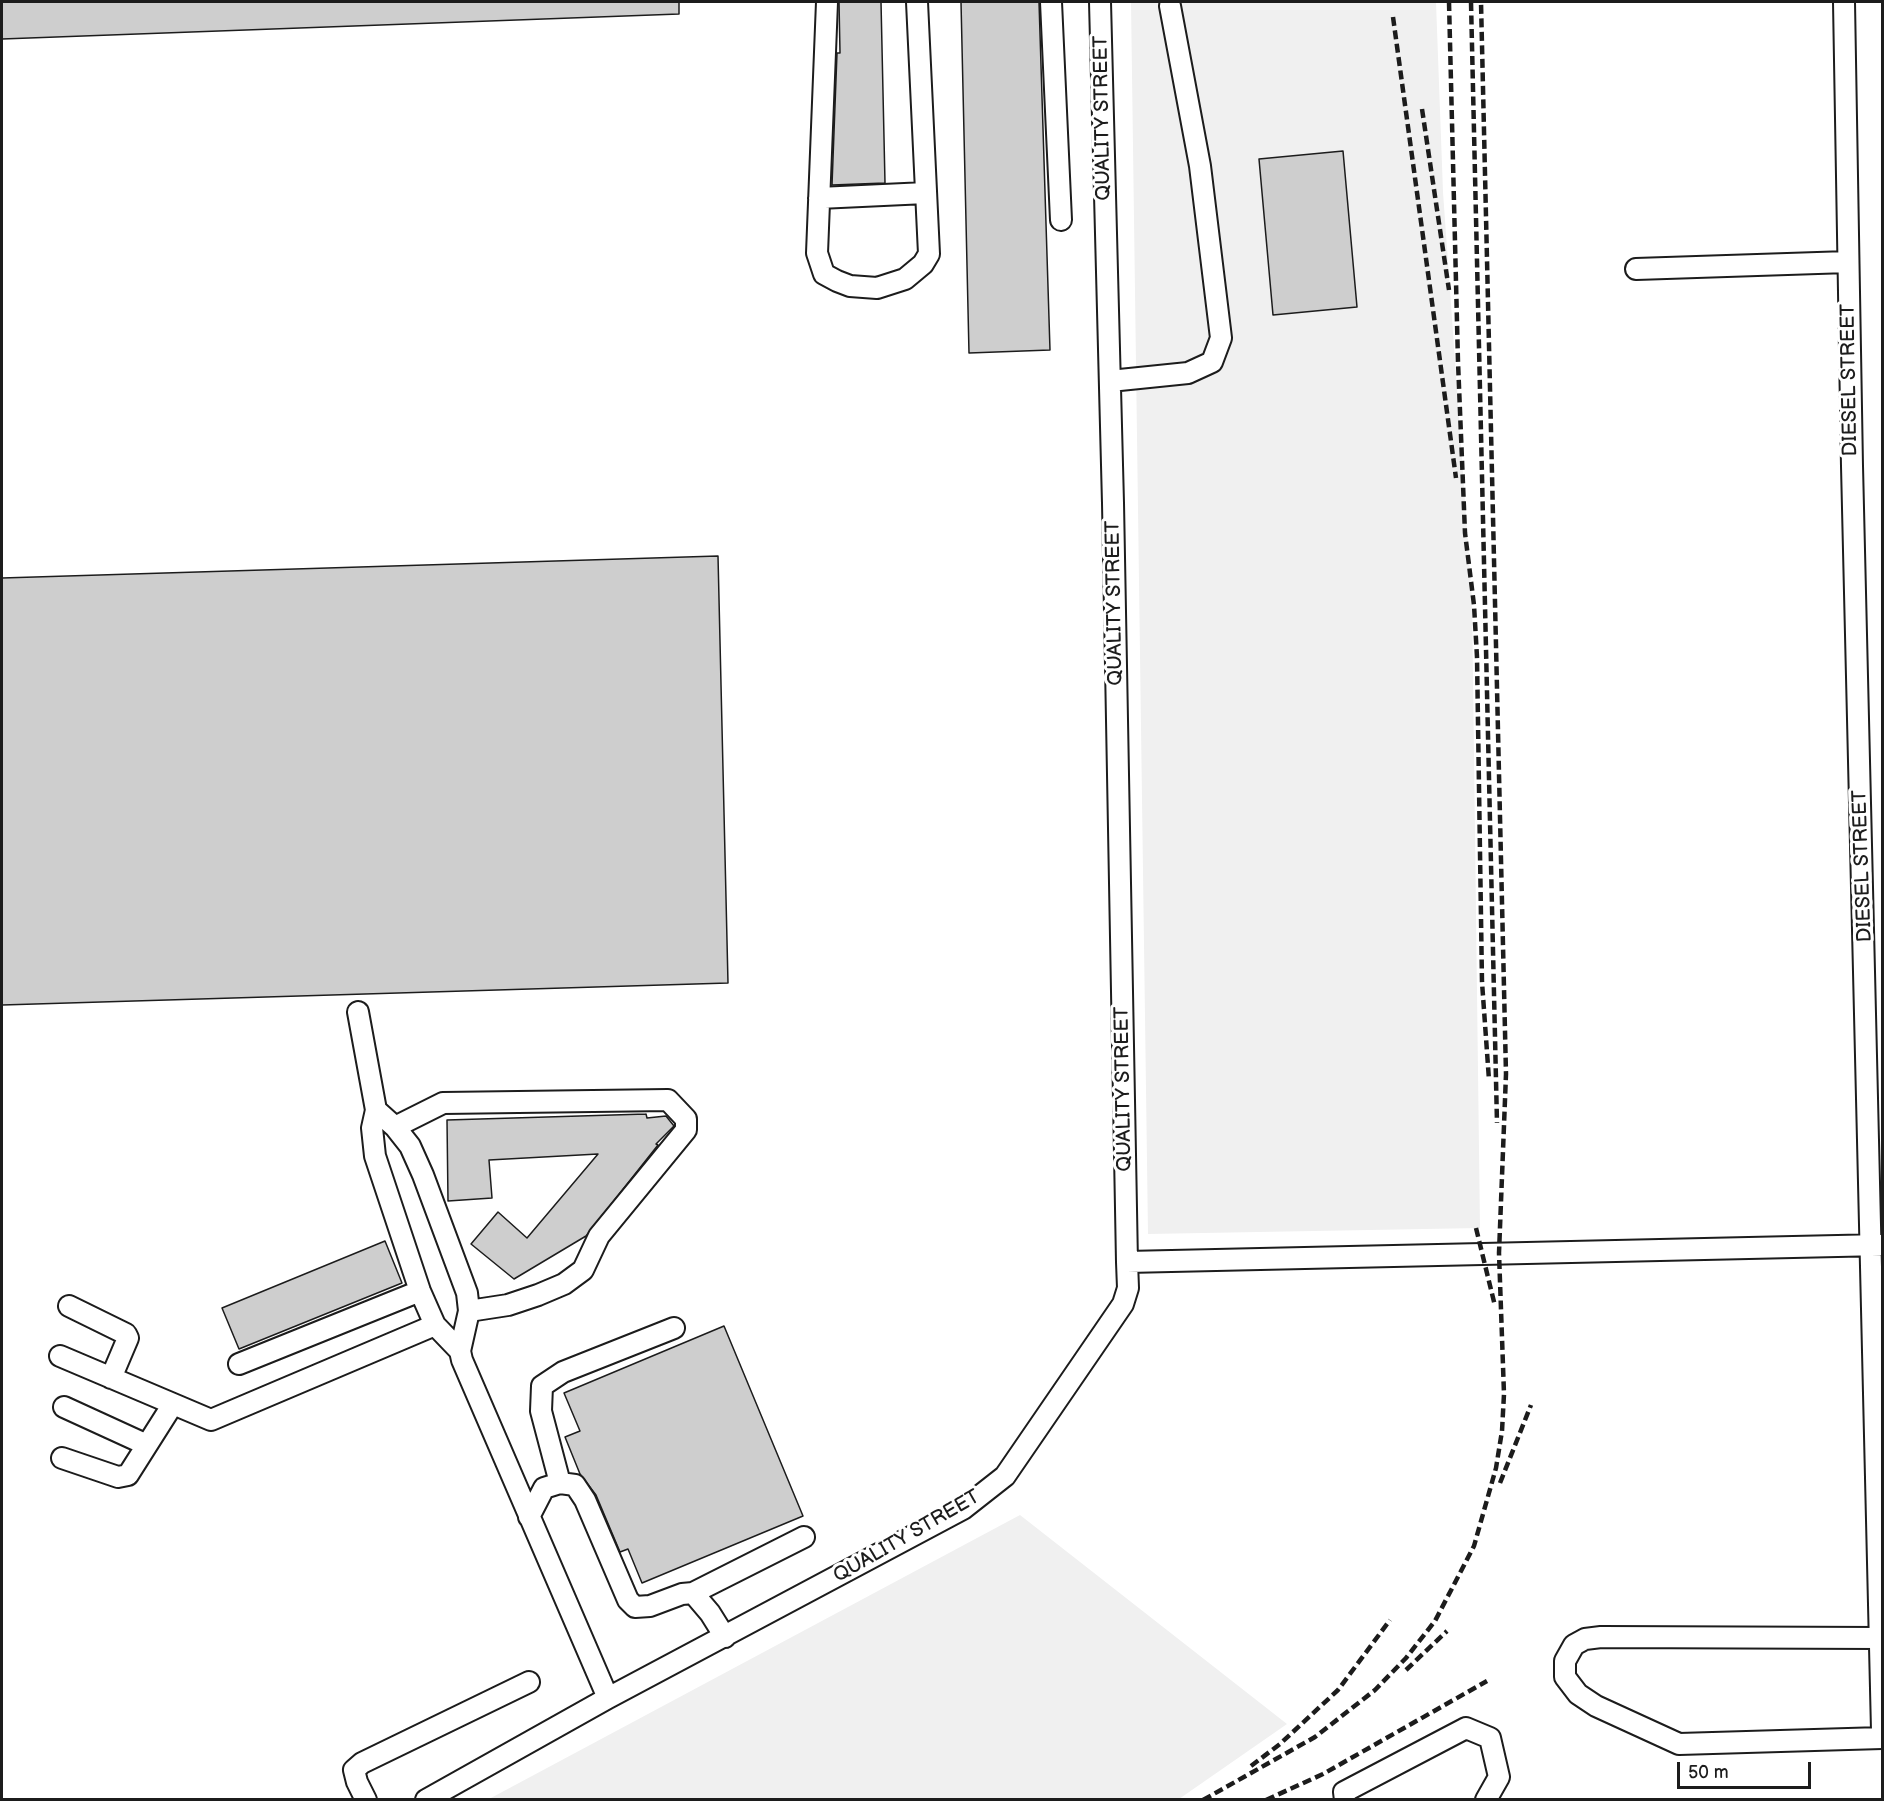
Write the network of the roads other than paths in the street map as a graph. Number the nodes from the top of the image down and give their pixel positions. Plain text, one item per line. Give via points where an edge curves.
1 (827, 2) edge
2 (917, 2) edge
3 (1051, 2) edge
4 (1100, 2) edge
5 (1844, 2) edge
6 (1170, 6) dead end
7 (926, 193) junction
8 (819, 198) junction
9 (1061, 220) dead end
10 (1848, 262) junction
11 (1636, 269) dead end
12 (1110, 381) junction
13 (358, 1012) dead end
14 (376, 1110) junction
15 (395, 1127) junction
16 (1876, 1245) edge
17 (1128, 1262) junction
18 (420, 1291) junction
19 (69, 1306) dead end
20 (469, 1311) junction
21 (435, 1324) junction
22 (674, 1328) dead end
23 (460, 1351) junction
24 (60, 1356) dead end
25 (239, 1364) dead end
26 (111, 1378) junction
27 (172, 1404) junction
28 (64, 1407) dead end
29 (147, 1445) junction
30 (62, 1458) dead end
31 (560, 1483) junction
32 (529, 1517) junction
33 (804, 1537) dead end
34 (693, 1593) junction
35 (725, 1637) junction
36 (1880, 1638) junction
37 (529, 1682) dead end
38 (608, 1698) junction
39 (1882, 1730) edge
40 (1882, 1738) edge
41 (366, 1800) edge
42 (426, 1800) edge
43 (1345, 1800) edge
44 (1486, 1800) edge

1 - 8 street
2 - 7 street
3 - 9 street
4 - 12 street, QUALITY STREET
5 - 10 street, DIESEL STREET
6 - 12 street via 1200,166 1221,338 1212,362 1188,373
7 - 8 street
7 - 8 street via 928,254 923,264 905,279 877,288 850,286 824,273 816,246
10 - 11 street
10 - 16 street, DIESEL STREET
12 - 17 street, QUALITY STREET
13 - 14 street
14 - 15 street
14 - 18 street via 372,1128 375,1156
15 - 20 street via 410,1146 423,1175 467,1293
15 - 20 street via 443,1103 668,1100 686,1119 686,1130 598,1236 583,1270 564,1284 538,1295
16 - 17 street
16 - 36 street, DIESEL STREET
17 - 35 street, QUALITY STREET via 1128,1288 1118,1313 1005,1476 963,1509
18 - 21 street
18 - 25 street
19 - 26 street via 126,1334 128,1338
20 - 23 street
21 - 23 street
21 - 27 street via 211,1420
22 - 31 street via 563,1372 542,1386 541,1411
23 - 32 street
24 - 26 street
26 - 27 street
27 - 29 street
28 - 29 street
29 - 30 street via 128,1475 118,1478
31 - 32 street via 544,1488
31 - 34 street via 575,1485 585,1500 628,1600 635,1607
32 - 38 street
33 - 34 street
34 - 35 street
35 - 38 street, QUALITY STREET
36 - 39 street, DIESEL STREET
36 - 40 street via 1601,1637 1574,1645 1565,1661 1565,1677 1578,1694 1596,1706 1679,1744
37 - 41 street via 362,1763 354,1770
38 - 42 street, QUALITY STREET
43 - 44 street via 1344,1792 1466,1728 1490,1738 1499,1777

